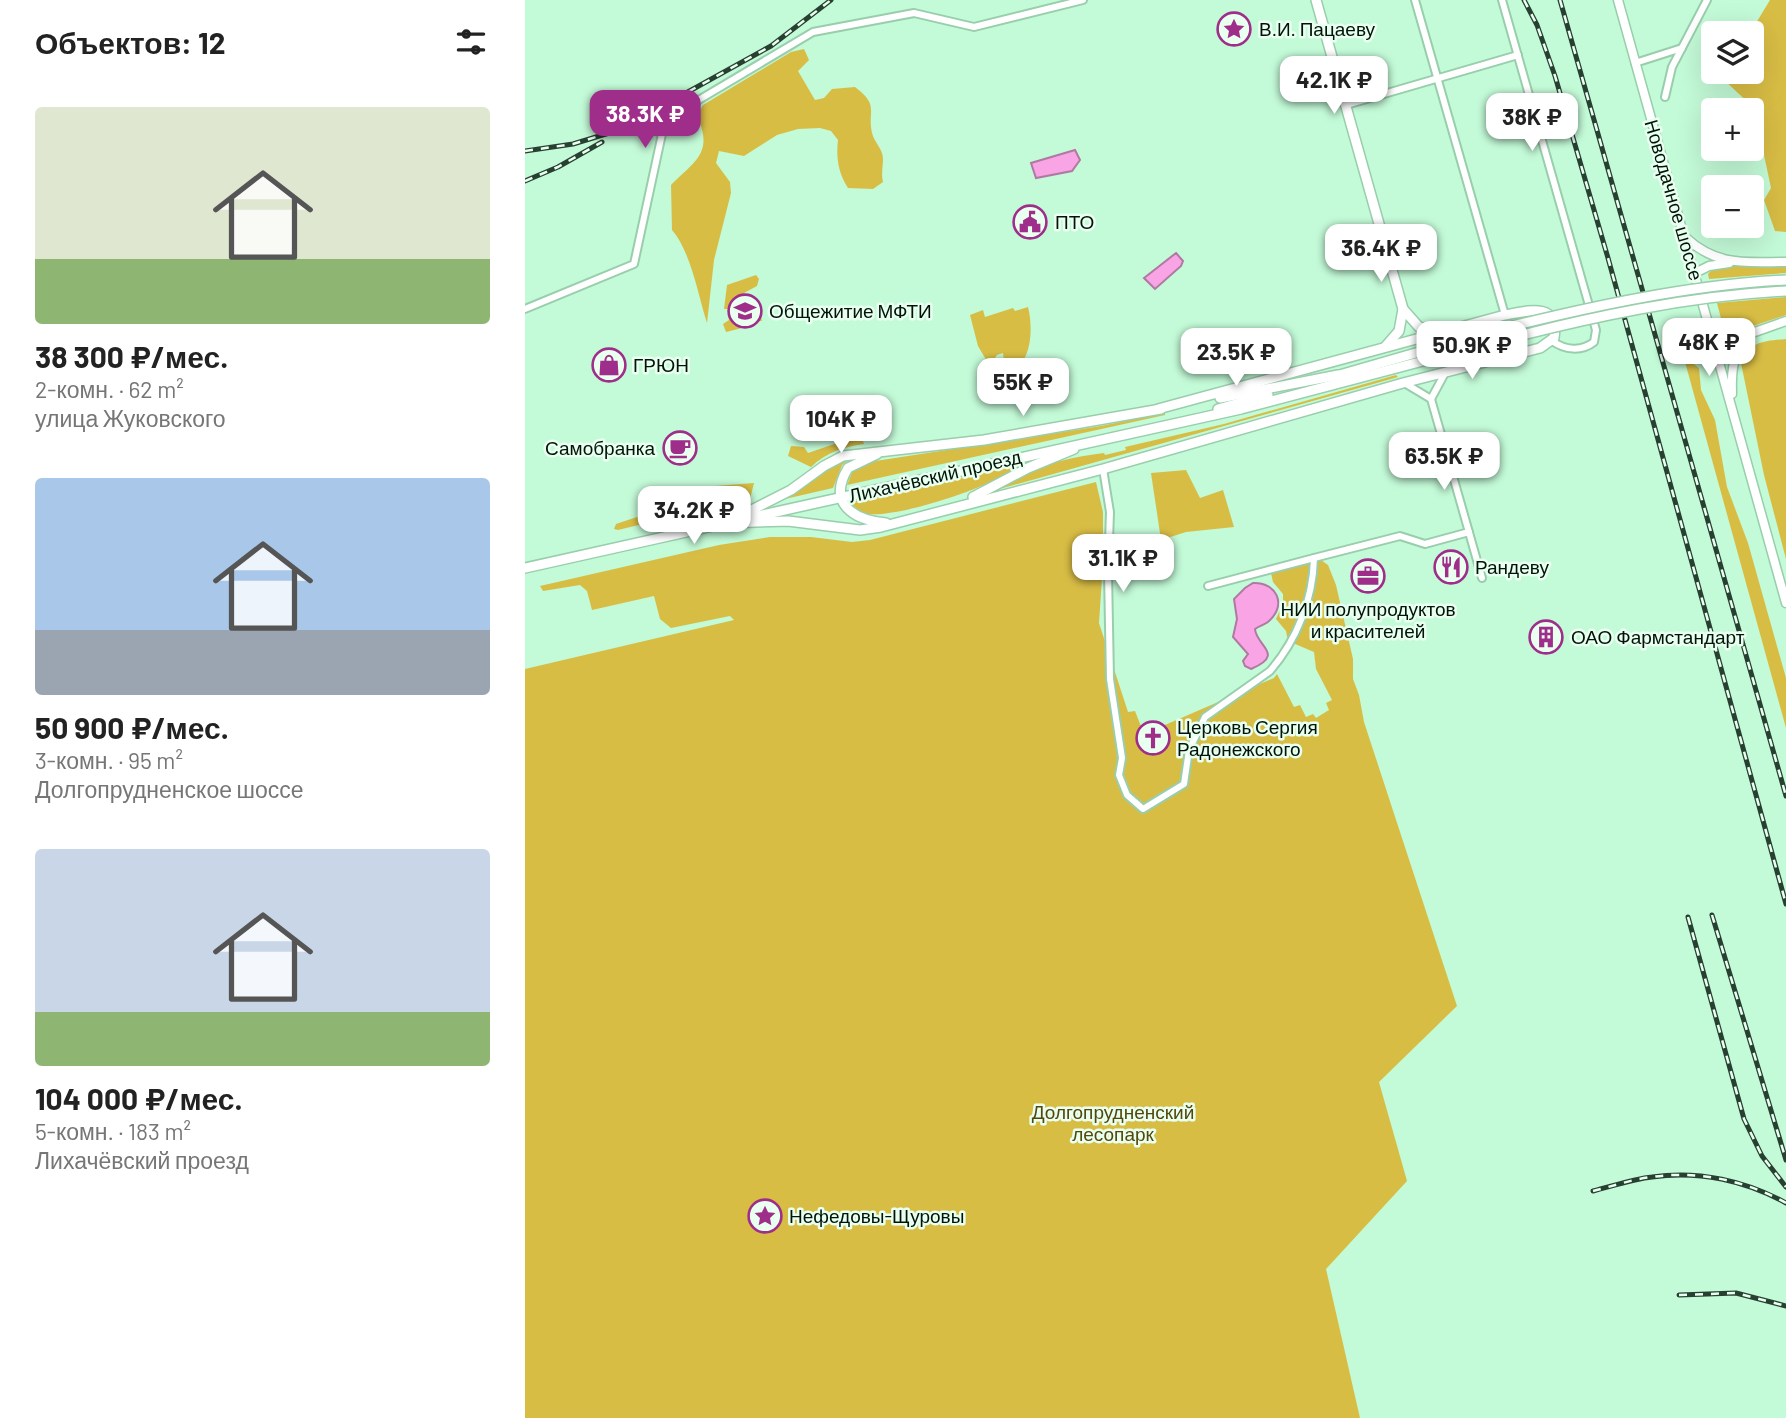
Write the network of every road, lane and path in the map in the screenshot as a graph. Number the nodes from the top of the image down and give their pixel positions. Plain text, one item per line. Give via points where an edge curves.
1 (1083, 0) edge
2 (1316, 0) edge
3 (1415, 0) edge
4 (1502, 0) edge
5 (1618, 0) edge
6 (1707, 0) edge
7 (1682, 48) junction
8 (1518, 55) junction
9 (1635, 63) junction
10 (1438, 78) junction
11 (1665, 97) dead end
12 (1346, 105) junction
13 (1685, 237) junction
14 (1739, 262) junction
15 (1786, 262) edge
16 (1695, 273) junction
17 (1786, 280) edge
18 (1786, 291) edge
19 (525, 309) edge
20 (1403, 309) junction
21 (1505, 315) junction
22 (1786, 321) edge
23 (1448, 330) junction
24 (1752, 333) junction
25 (1552, 341) junction
26 (1714, 341) junction
27 (1382, 349) junction
28 (1384, 368) junction
29 (1446, 372) junction
30 (1338, 375) junction
31 (1403, 383) junction
32 (1431, 399) junction
33 (1733, 407) junction
34 (1158, 409) junction
35 (1143, 429) junction
36 (1096, 440) junction
37 (891, 449) junction
38 (1103, 468) junction
39 (841, 497) junction
40 (956, 506) junction
41 (727, 523) junction
42 (892, 523) junction
43 (1469, 532) junction
44 (1314, 558) junction
45 (525, 568) edge
46 (1482, 578) dead end
47 (1208, 586) dead end
48 (1786, 603) edge

1 - 19 street via 974,27 914,13 813,32 665,120 634,264
2 - 12 main road
3 - 10 street
4 - 8 street
5 - 9 street, Новодачное шоссе
6 - 7 street
7 - 9 street
7 - 11 street via 1668,77
8 - 10 street
8 - 25 street via 1597,334 1594,342 1581,348 1563,348
9 - 13 street, Новодачное шоссе
10 - 12 street
10 - 21 street
12 - 20 main road
13 - 14 street via 1712,257
13 - 16 street, Новодачное шоссе
14 - 15 street
14 - 16 street
16 - 26 street, Новодачное шоссе
17 - 28 main road, bridge via 1727,284 1574,312 1492,331
18 - 28 main road, bridge via 1677,303
20 - 23 main road via 1425,330
20 - 27 main road via 1399,331
21 - 23 main road, Лихачёвский проезд
21 - 25 main road, Лихачёвский проезд via 1542,310 1552,320
22 - 24 street
23 - 27 main road, Лихачёвский проезд
24 - 26 street
24 - 33 street via 1742,342 1733,363
25 - 29 main road
26 - 33 street, Новодачное шоссе
27 - 34 main road, Лихачёвский проезд
28 - 30 main road, Лихачёвский проезд
28 - 35 main road, Лихачёвский проезд via 1292,397
29 - 31 main road
29 - 32 street
30 - 34 main road, Лихачёвский проезд
30 - 35 main road, Лихачёвский проезд
31 - 32 street
31 - 38 main road
32 - 43 street
33 - 48 street, Новодачное шоссе
34 - 37 main road, Лихачёвский проезд via 984,440
35 - 36 main road, Лихачёвский проезд
36 - 39 main road, Лихачёвский проезд
36 - 40 main road via 1027,468
37 - 39 main road via 848,468
37 - 41 main road, Лихачёвский проезд via 833,460 791,490
38 - 40 main road
38 - 44 street via 1110,512 1109,679 1122,758 1119,775 1127,795 1143,809 1184,784 1189,750 1205,717 1270,671 1289,646 1307,602
39 - 41 main road, Лихачёвский проезд
39 - 42 main road via 847,509 862,519
40 - 42 main road, Лихачёвский проезд
41 - 42 main road, Лихачёвский проезд via 788,521 860,530
41 - 45 main road, Лихачёвский проезд
43 - 44 street via 1425,544 1400,536
43 - 46 street
44 - 47 street

